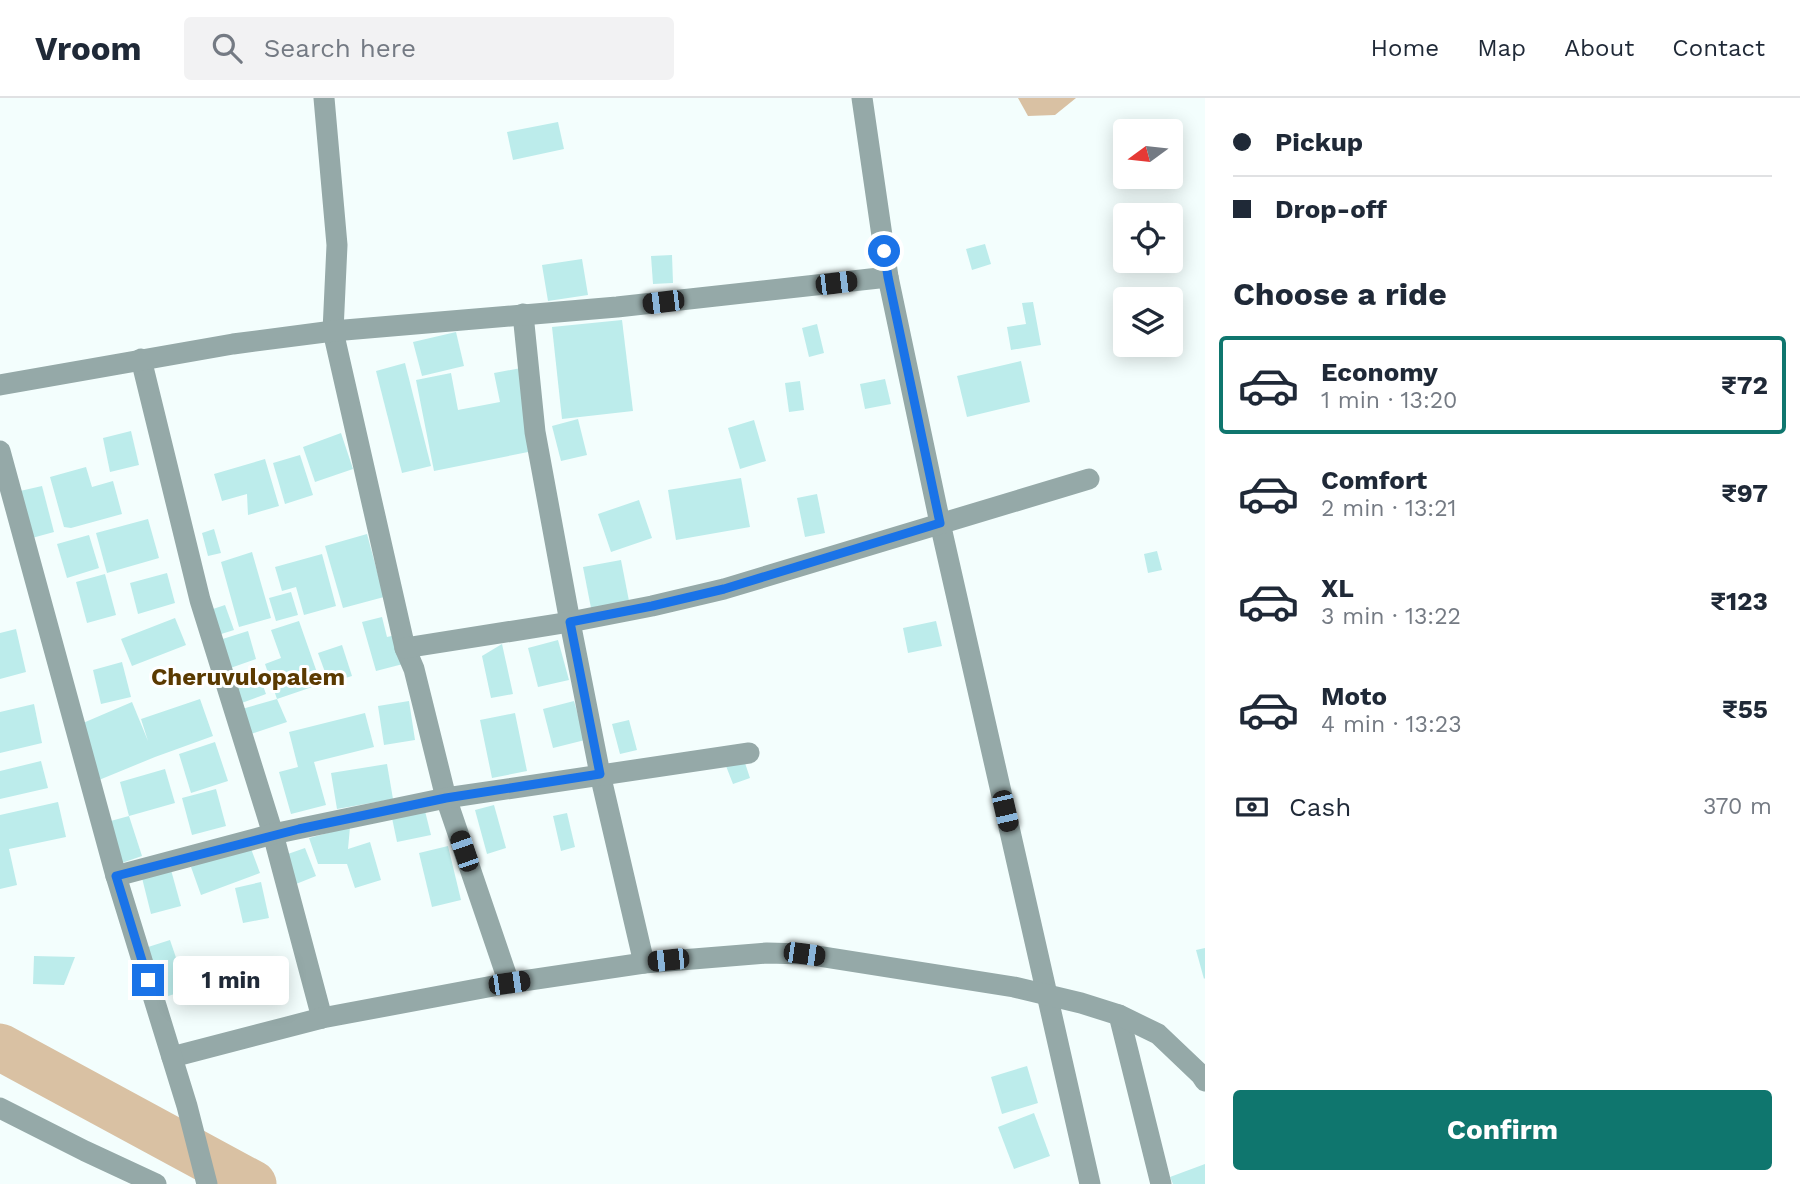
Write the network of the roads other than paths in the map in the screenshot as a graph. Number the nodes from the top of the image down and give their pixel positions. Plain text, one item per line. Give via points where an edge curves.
1 (324, 98) edge
2 (862, 98) edge
3 (888, 277) junction
4 (523, 314) junction
5 (333, 331) junction
6 (141, 359) junction
7 (0, 385) edge
8 (0, 451) edge
9 (1088, 479) dead end
10 (940, 523) junction
11 (570, 622) junction
12 (405, 648) junction
13 (749, 752) dead end
14 (600, 774) junction
15 (446, 798) junction
16 (273, 834) junction
17 (116, 876) junction
18 (644, 963) junction
19 (509, 983) junction
20 (1046, 994) junction
21 (1119, 1015) junction
22 (322, 1018) junction
23 (172, 1057) junction
24 (1205, 1081) edge
25 (0, 1108) edge
26 (207, 1181) edge
27 (156, 1184) edge
28 (1090, 1184) edge
29 (1161, 1184) edge

1 - 5 street via 337,246
2 - 3 street
3 - 4 street
3 - 10 street
4 - 5 street
4 - 11 street via 535,432
5 - 6 street
5 - 12 street
6 - 7 street
6 - 16 street via 200,600
8 - 17 street
9 - 10 street
10 - 11 street via 724,589
10 - 20 street
11 - 12 street
11 - 14 street
12 - 15 street
13 - 14 street
14 - 15 street
14 - 18 street
15 - 16 street
15 - 19 street
16 - 17 street
16 - 22 street
17 - 23 street
18 - 19 street
18 - 20 street via 804,954
19 - 22 street
20 - 21 street
20 - 28 street
21 - 24 street via 1158,1034
21 - 29 street
22 - 23 street
23 - 26 street
25 - 27 street

